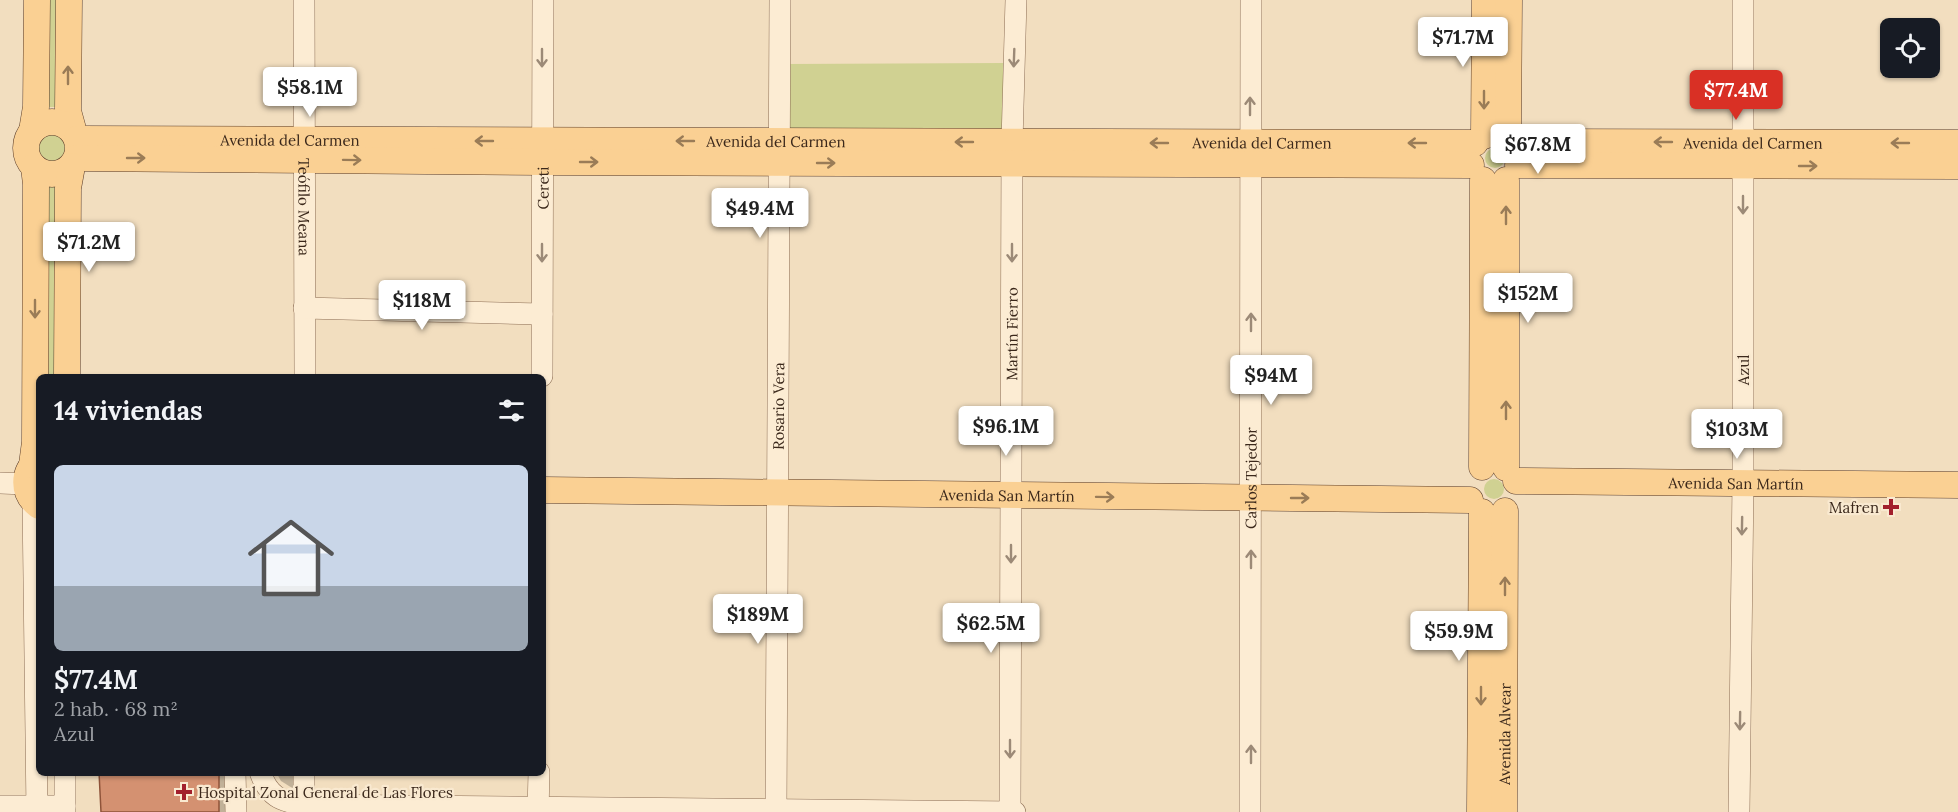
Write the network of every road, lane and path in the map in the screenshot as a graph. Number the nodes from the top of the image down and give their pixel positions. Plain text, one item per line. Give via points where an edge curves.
1 (37, 0) edge
2 (69, 0) edge
3 (304, 0) edge
4 (543, 0) edge
5 (780, 0) edge
6 (1016, 0) edge
7 (1251, 0) edge
8 (1485, 0) edge
9 (1509, 0) edge
10 (1743, 0) edge
11 (32, 131) junction
12 (1958, 143) edge
13 (75, 149) junction
14 (304, 150) junction
15 (542, 152) junction
16 (779, 152) junction
17 (1012, 153) junction
18 (1251, 154) junction
19 (1743, 154) junction
20 (1495, 156) junction
21 (1958, 166) edge
22 (34, 167) junction
23 (304, 308) junction
24 (542, 314) junction
25 (67, 374) edge
26 (305, 374) edge
27 (542, 374) edge
28 (546, 477) edge
29 (0, 483) edge
30 (34, 483) edge
31 (778, 485) junction
32 (1958, 485) edge
33 (1011, 487) junction
34 (1251, 489) junction
35 (546, 490) edge
36 (1493, 490) junction
37 (1742, 490) junction
38 (1958, 500) edge
39 (36, 700) edge
40 (37, 776) edge
41 (65, 776) edge
42 (235, 776) edge
43 (262, 776) edge
44 (303, 776) edge
45 (539, 776) edge
46 (0, 806) edge
47 (294, 808) edge
48 (37, 809) edge
49 (65, 809) edge
50 (538, 810) edge
51 (776, 811) edge
52 (236, 812) edge
53 (1010, 812) edge
54 (1015, 812) edge
55 (1250, 812) edge
56 (1480, 812) edge
57 (1503, 812) edge
58 (1739, 812) edge

1 - 11 main road via 36,107
13 -> 2 main road via 68,111
3 - 14 street, Teófilo Meana
4 -> 15 street, Cereti
5 - 16 street, Rosario Vera
6 -> 17 street, Martín Fierro
18 -> 7 street, Carlos Tejedor
8 -> 20 main road, Avenida Alvear
9 - 20 main road, Avenida Alvear
10 - 19 street, Azul
11 - 13 main road via 54,121 69,127
11 - 22 main road via 26,153
12 -> 19 main road, Avenida del Carmen
13 - 14 main road, Avenida del Carmen
13 - 22 main road via 65,171 49,175
13 - 25 main road via 68,188
14 - 15 main road, Avenida del Carmen
14 - 23 street, Teófilo Meana
15 - 16 main road, Avenida del Carmen
15 -> 24 street, Cereti
16 - 17 main road, Avenida del Carmen
16 - 31 street, Rosario Vera
17 - 18 main road, Avenida del Carmen
17 -> 33 street, Martín Fierro
18 - 20 main road, Avenida del Carmen
34 -> 18 street, Carlos Tejedor
19 - 20 main road, Avenida del Carmen
19 -> 21 main road, Avenida del Carmen
19 -> 37 street, Azul
20 - 36 main road, Avenida Alvear
22 -> 30 main road
23 - 24 street
23 - 26 street, Teófilo Meana
24 - 27 street, Cereti
28 - 31 main road, Avenida San Martín
29 - 30 street
30 - 39 street
31 - 33 main road, Avenida San Martín
31 - 35 main road, Avenida San Martín
31 - 51 street, Rosario Vera
32 - 37 main road, Avenida San Martín
33 - 34 main road, Avenida San Martín
33 -> 53 street, Martín Fierro
34 - 36 main road, Avenida San Martín
55 -> 34 street, Carlos Tejedor
36 - 37 main road, Avenida San Martín
36 -> 56 main road, Avenida Alvear
57 -> 36 main road, Avenida Alvear
37 - 38 main road, Avenida San Martín
37 -> 58 street, Azul
40 - 48 street
41 - 49 street
42 - 52 street
43 - 47 street via 265,785
44 - 47 street
45 - 50 street
46 - 48 street
47 - 50 street
48 - 49 street
50 - 51 street
51 - 53 street
53 - 54 street

